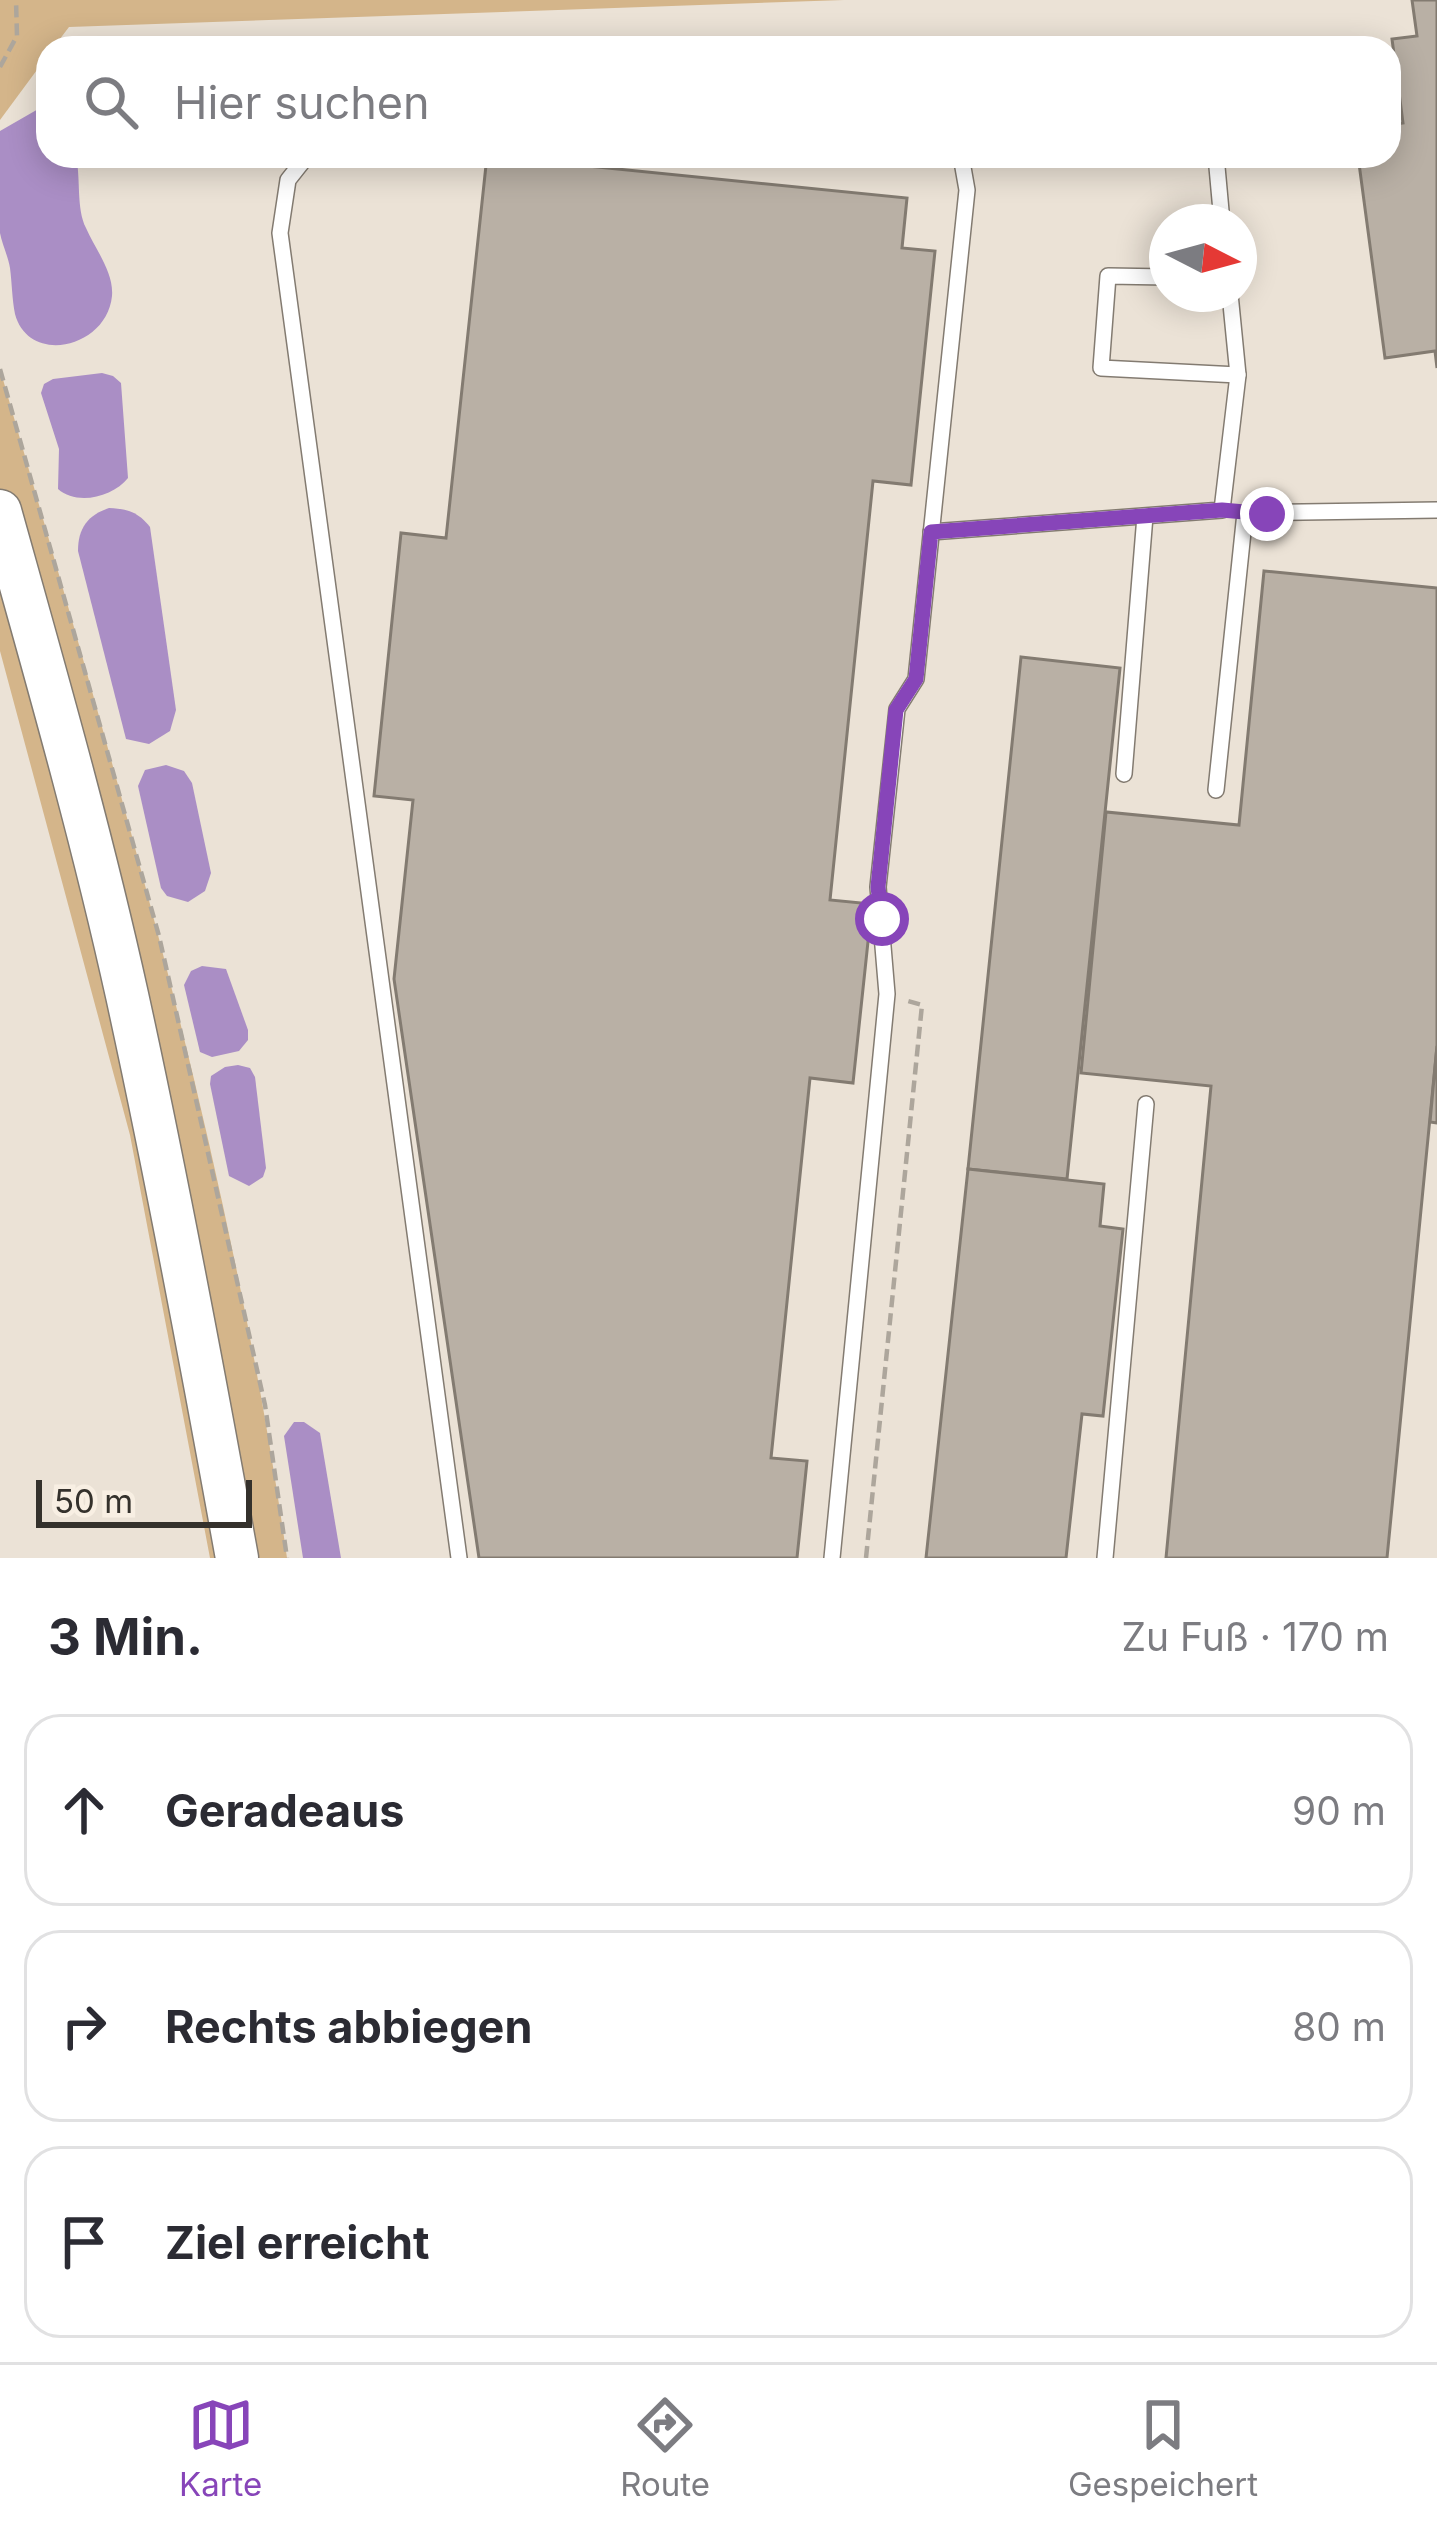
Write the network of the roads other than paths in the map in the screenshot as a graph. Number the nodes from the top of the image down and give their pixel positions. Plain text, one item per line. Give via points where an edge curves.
1 (298, 168) edge
2 (964, 168) edge
3 (1217, 168) edge
4 (1220, 204) edge
5 (1149, 276) edge
6 (1232, 312) edge
7 (1238, 375) junction
8 (1222, 510) junction
9 (1437, 510) edge
10 (0, 511) edge
11 (1245, 512) junction
12 (1145, 516) junction
13 (931, 532) junction
14 (1124, 774) dead end
15 (1216, 790) dead end
16 (1146, 1105) dead end
17 (237, 1558) edge
18 (460, 1558) edge
19 (832, 1558) edge
20 (1105, 1558) edge

1 - 18 lane via 288,180 280,233
2 - 13 lane
3 - 4 lane
5 - 7 lane via 1108,275 1101,368
6 - 7 lane
7 - 8 lane
8 - 11 lane
8 - 12 lane
9 - 11 lane
10 - 17 street via 126,992
11 - 15 lane
12 - 13 lane
12 - 14 lane
13 - 19 lane via 916,679 896,710 880,865 887,994
16 - 20 lane

